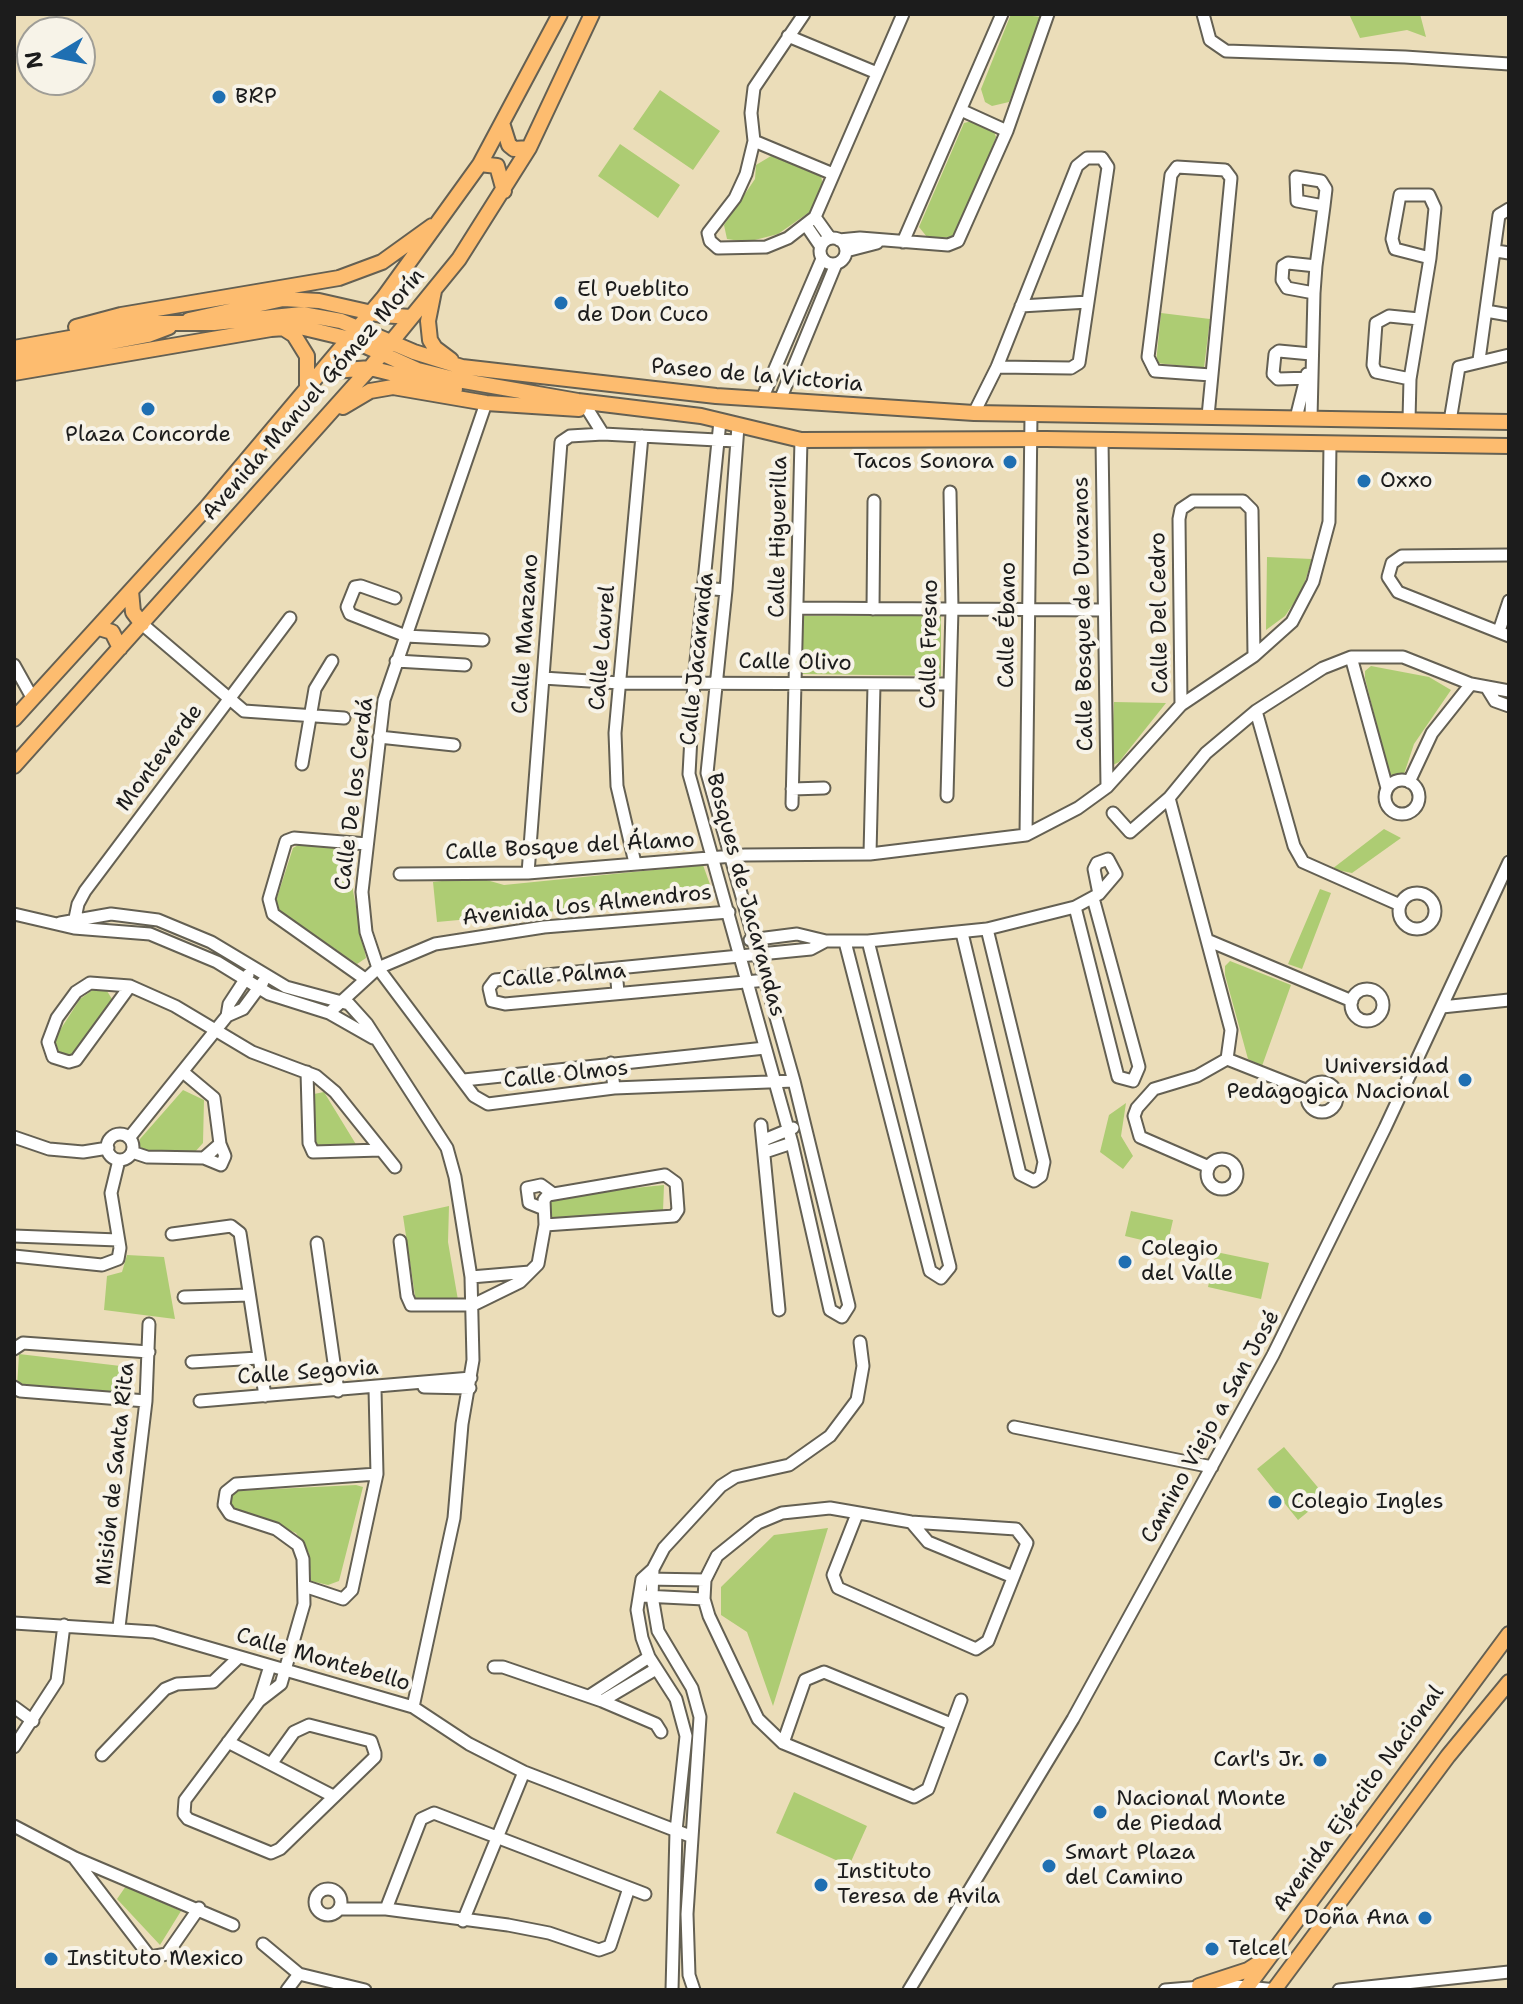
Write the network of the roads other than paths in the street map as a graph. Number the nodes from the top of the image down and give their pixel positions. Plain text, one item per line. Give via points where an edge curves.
1 (560, 14) edge
2 (592, 14) edge
3 (804, 14) edge
4 (903, 14) edge
5 (1002, 14) edge
6 (1048, 14) edge
7 (1203, 14) edge
8 (788, 36) junction
9 (1509, 64) edge
10 (877, 73) junction
11 (963, 111) junction
12 (503, 126) junction
13 (1007, 131) junction
14 (754, 141) junction
15 (529, 148) junction
16 (480, 164) junction
17 (833, 174) junction
18 (504, 191) junction
19 (1324, 206) junction
20 (1509, 209) edge
21 (448, 214) junction
22 (810, 221) junction
23 (834, 239) junction
24 (881, 242) junction
25 (903, 242) junction
26 (846, 251) junction
27 (1503, 252) edge
28 (822, 253) junction
29 (1430, 258) junction
30 (836, 264) junction
31 (1316, 266) junction
32 (434, 290) junction
33 (1314, 293) junction
34 (1088, 302) junction
35 (1021, 306) junction
36 (1486, 311) junction
37 (371, 313) junction
38 (1509, 315) edge
39 (411, 317) junction
40 (1419, 319) junction
41 (175, 325) junction
42 (282, 327) junction
43 (355, 334) junction
44 (45, 341) junction
45 (392, 342) junction
46 (14, 348) edge
47 (381, 354) junction
48 (1311, 354) junction
49 (1509, 355) edge
50 (1479, 360) junction
51 (14, 361) edge
52 (462, 367) junction
53 (997, 367) junction
54 (370, 368) junction
55 (14, 373) edge
56 (322, 373) junction
57 (1211, 375) junction
58 (1308, 376) junction
59 (1410, 379) junction
60 (606, 385) junction
61 (307, 388) junction
62 (555, 395) junction
63 (762, 399) junction
64 (780, 400) junction
65 (486, 403) junction
66 (588, 410) junction
67 (941, 412) junction
68 (974, 413) junction
69 (683, 414) junction
70 (1031, 415) junction
71 (1208, 416) junction
72 (1303, 418) junction
73 (1409, 420) junction
74 (720, 421) junction
75 (1450, 421) junction
76 (1509, 422) edge
77 (320, 424) junction
78 (603, 434) junction
79 (737, 434) junction
80 (642, 436) junction
81 (940, 438) junction
82 (1032, 439) junction
83 (717, 440) junction
84 (801, 440) junction
85 (1102, 440) junction
86 (1330, 443) junction
87 (1509, 446) edge
88 (950, 492) dead end
89 (874, 501) dead end
90 (1509, 555) edge
91 (702, 588) junction
92 (726, 590) junction
93 (131, 591) junction
94 (395, 598) dead end
95 (1509, 601) edge
96 (798, 608) junction
97 (873, 609) junction
98 (952, 609) junction
99 (1027, 610) junction
100 (1102, 610) junction
101 (290, 618) dead end
102 (142, 624) junction
103 (99, 628) junction
104 (1504, 633) edge
105 (406, 636) junction
106 (483, 640) dead end
107 (120, 648) junction
108 (1254, 656) junction
109 (1351, 657) junction
110 (332, 661) dead end
111 (396, 661) junction
112 (14, 665) edge
113 (465, 665) dead end
114 (543, 678) junction
115 (694, 681) junction
116 (717, 681) junction
117 (620, 683) junction
118 (795, 683) junction
119 (949, 684) junction
120 (1471, 684) junction
121 (874, 685) junction
122 (1487, 688) junction
123 (1509, 691) edge
124 (33, 699) junction
125 (228, 699) junction
126 (1181, 705) junction
127 (1509, 706) edge
128 (1256, 711) junction
129 (308, 715) junction
130 (344, 718) dead end
131 (14, 719) edge
132 (379, 737) junction
133 (454, 745) dead end
134 (302, 764) dead end
135 (14, 766) edge
136 (1409, 782) junction
137 (1107, 787) junction
138 (824, 788) dead end
139 (1387, 788) junction
140 (792, 789) junction
141 (947, 796) dead end
142 (1169, 798) junction
143 (792, 804) dead end
144 (1113, 813) dead end
145 (1026, 835) junction
146 (367, 844) junction
147 (870, 854) junction
148 (729, 857) junction
149 (712, 859) junction
150 (1509, 862) edge
151 (635, 863) junction
152 (528, 873) junction
153 (400, 874) dead end
154 (1400, 905) dead end
155 (1075, 907) junction
156 (729, 912) junction
157 (14, 914) edge
158 (74, 923) junction
159 (987, 929) junction
160 (962, 933) junction
161 (756, 939) junction
162 (1207, 940) junction
163 (738, 941) junction
164 (826, 941) junction
165 (868, 941) junction
166 (845, 942) junction
167 (760, 954) junction
168 (743, 957) junction
169 (253, 968) junction
170 (378, 968) junction
171 (616, 969) junction
172 (267, 977) junction
173 (365, 979) junction
174 (245, 980) junction
175 (767, 980) junction
176 (749, 982) junction
177 (130, 986) junction
178 (259, 988) junction
179 (1120, 990) junction
180 (618, 993) junction
181 (1099, 997) junction
182 (1509, 1000) edge
183 (341, 1001) junction
184 (1352, 1001) dead end
185 (1442, 1007) junction
186 (329, 1013) junction
187 (227, 1016) junction
188 (217, 1029) junction
189 (374, 1038) junction
190 (765, 1048) junction
191 (899, 1055) junction
192 (1017, 1056) junction
193 (1227, 1059) junction
194 (877, 1061) junction
195 (995, 1062) junction
196 (611, 1063) junction
197 (183, 1072) junction
198 (307, 1072) junction
199 (464, 1080) junction
200 (794, 1081) junction
201 (775, 1083) junction
202 (614, 1088) junction
203 (1308, 1091) dead end
204 (804, 1123) junction
205 (761, 1125) dead end
206 (788, 1130) junction
207 (14, 1137) edge
208 (129, 1138) junction
209 (792, 1143) junction
210 (764, 1146) junction
211 (108, 1148) junction
212 (381, 1150) junction
213 (132, 1152) junction
214 (119, 1160) junction
215 (926, 1162) junction
216 (395, 1167) dead end
217 (1209, 1167) dead end
218 (904, 1168) junction
219 (552, 1193) junction
220 (544, 1209) junction
221 (825, 1209) junction
222 (808, 1213) junction
223 (545, 1225) junction
224 (172, 1234) dead end
225 (14, 1236) edge
226 (31, 1239) junction
227 (118, 1240) junction
228 (400, 1241) dead end
229 (317, 1243) dead end
230 (14, 1256) edge
231 (28, 1258) junction
232 (530, 1272) junction
233 (471, 1277) junction
234 (499, 1277) junction
235 (501, 1293) junction
236 (249, 1295) junction
237 (184, 1297) dead end
238 (473, 1305) junction
239 (779, 1310) dead end
240 (842, 1317) joint
241 (149, 1324) dead end
242 (860, 1342) dead end
243 (14, 1349) edge
244 (149, 1352) junction
245 (258, 1358) junction
246 (192, 1362) dead end
247 (470, 1383) junction
248 (14, 1387) edge
249 (375, 1389) junction
250 (338, 1391) junction
251 (265, 1396) junction
252 (146, 1401) junction
253 (200, 1401) dead end
254 (1014, 1427) dead end
255 (1212, 1467) junction
256 (377, 1474) junction
257 (857, 1514) junction
258 (911, 1522) junction
259 (649, 1576) junction
260 (1013, 1577) junction
261 (705, 1580) junction
262 (303, 1592) junction
263 (637, 1596) junction
264 (652, 1596) junction
265 (704, 1599) junction
266 (14, 1623) edge
267 (64, 1625) junction
268 (119, 1627) junction
269 (1509, 1634) edge
270 (239, 1657) junction
271 (649, 1657) junction
272 (270, 1666) junction
273 (494, 1667) dead end
274 (656, 1669) junction
275 (287, 1670) junction
276 (1509, 1682) edge
277 (589, 1696) junction
278 (961, 1700) dead end
279 (259, 1701) junction
280 (602, 1701) junction
281 (14, 1707) edge
282 (413, 1707) junction
283 (33, 1721) junction
284 (951, 1724) junction
285 (661, 1732) dead end
286 (16, 1740) edge
287 (228, 1742) junction
288 (783, 1743) junction
289 (102, 1755) dead end
290 (271, 1764) junction
291 (524, 1772) junction
292 (333, 1796) junction
293 (14, 1826) edge
294 (676, 1831) junction
295 (690, 1836) junction
296 (497, 1840) junction
297 (75, 1858) junction
298 (629, 1888) junction
299 (645, 1894) dead end
300 (199, 1908) junction
301 (339, 1909) dead end
302 (386, 1909) junction
303 (1303, 1913) junction
304 (463, 1921) junction
305 (233, 1925) dead end
306 (263, 1944) dead end
307 (1269, 1956) junction
308 (1509, 1972) edge
309 (299, 1974) junction
310 (1199, 1986) junction
311 (1246, 1988) edge
312 (1278, 1988) edge
313 (287, 1990) edge
314 (365, 1990) edge
315 (672, 1990) edge
316 (694, 1990) edge
317 (909, 1990) edge
318 (1165, 1990) edge
319 (1347, 1990) edge

1 - 12 main road, Avenida Manuel Gómez Morín
2 - 15 main road, Avenida Manuel Gómez Morín
3 - 8 street
4 - 10 street
5 - 11 street
6 - 13 street
7 - 9 street via 1206,32 1226,51
8 - 10 street
8 - 14 street via 754,88
10 - 17 street
11 - 13 street
11 - 25 street
12 - 15 main road via 509,145
12 - 16 main road, Avenida Manuel Gómez Morín
13 - 25 street via 958,241
14 - 17 street
14 - 22 street via 742,184 710,228 710,241 718,248 766,247
15 - 18 main road, Avenida Manuel Gómez Morín
16 - 18 main road via 497,166
16 - 21 main road, Avenida Manuel Gómez Morín
17 - 22 street
18 - 32 main road, Avenida Manuel Gómez Morín
19 - 19 street via 1326,189 1321,181 1295,179 1297,201
19 - 31 street
20 - 27 street via 1499,215
21 - 37 main road, Avenida Manuel Gómez Morín
21 - 44 main road via 398,253 365,270 121,315
22 - 23 street
22 - 28 street
23 - 24 street
23 - 26 street
23 - 28 street
24 - 25 street
24 - 26 street
26 - 30 street
27 - 36 street
28 - 30 street
28 - 63 street
29 - 29 street via 1395,249 1400,195 1429,195 1434,203
29 - 40 street
30 - 64 street
31 - 33 street
31 - 33 street via 1283,266 1287,288
32 - 39 main road, Avenida Manuel Gómez Morín
32 - 52 main road via 430,340
33 - 48 street
34 - 35 street
34 - 35 street via 1108,167 1102,158 1087,158 1077,166
34 - 53 street via 1076,366
35 - 53 street
36 - 38 street
36 - 50 street
37 - 39 main road
37 - 41 main road via 283,299
37 - 43 main road, Avenida Manuel Gómez Morín
39 - 45 main road, Avenida Manuel Gómez Morín
40 - 59 street
40 - 59 street via 1389,316 1376,323 1374,368 1379,375
41 - 43 main road, Paseo de la Victoria via 302,314
41 - 44 main road, Paseo de la Victoria via 154,323
41 - 51 main road
42 - 43 main road
42 - 55 main road
42 - 61 main road via 307,356
43 - 45 main road, Paseo de la Victoria
43 - 47 main road
43 - 56 main road, Avenida Manuel Gómez Morín
44 - 46 main road, Paseo de la Victoria
45 - 47 main road, Avenida Manuel Gómez Morín
45 - 52 main road, Paseo de la Victoria
47 - 54 main road, Avenida Manuel Gómez Morín
47 - 62 main road via 436,376
48 - 58 street
48 - 58 street via 1275,354 1276,378
49 - 50 street
50 - 75 street via 1459,367
52 - 60 main road, Paseo de la Victoria
53 - 68 street
54 - 56 main road
54 - 62 main road via 473,392
54 - 77 main road, Avenida Manuel Gómez Morín
56 - 61 main road, Avenida Manuel Gómez Morín
57 - 57 street via 1231,178 1225,170 1177,167 1171,175 1148,357 1155,371
57 - 71 street
58 - 72 street
59 - 73 street
60 - 62 main road
60 - 63 main road, Paseo de la Victoria
61 - 93 main road, Avenida Manuel Gómez Morín
62 - 69 main road
63 - 64 main road, Paseo de la Victoria
64 - 67 main road, Paseo de la Victoria
65 - 66 main road
65 - 77 main road via 379,387
65 - 105 street, Calle De los Cerdá
66 - 69 main road via 655,420
66 - 78 street
67 - 68 main road, Paseo de la Victoria
67 - 81 main road
68 - 70 main road, Paseo de la Victoria
69 - 74 main road
70 - 71 main road, Paseo de la Victoria
70 - 82 street, Calle Ébano
71 - 72 main road, Paseo de la Victoria
72 - 73 main road, Paseo de la Victoria
73 - 75 main road, Paseo de la Victoria
74 - 79 main road
74 - 83 street, Bosques de Jacarandas
75 - 76 main road, Paseo de la Victoria
77 - 102 main road, Avenida Manuel Gómez Morín
78 - 80 street, Calle Manzano
78 - 114 street, Calle Manzano via 570,436 561,442
79 - 83 street, Calle Manzano
79 - 84 main road
79 - 92 street, Calle Jacaranda
80 - 83 street, Calle Manzano
80 - 117 street, Calle Laurel
81 - 82 main road
81 - 84 main road
82 - 85 main road
82 - 99 street, Calle Ébano
83 - 91 street, Bosques de Jacarandas
84 - 96 street, Calle Higuerilla
85 - 86 main road
85 - 100 street, Calle Bosque de Duraznos
86 - 87 main road
86 - 108 street, Calle Bosque del Álamo via 1329,522 1313,582 1292,622
88 - 98 street, Calle Fresno
89 - 97 street
90 - 104 street via 1402,556 1389,568 1389,582 1398,592
91 - 92 street
91 - 115 street, Bosques de Jacarandas
92 - 116 street, Calle Jacaranda
93 - 102 main road via 133,612
93 - 103 main road, Avenida Manuel Gómez Morín
94 - 105 street via 355,587 347,607 350,614
95 - 104 street
96 - 97 street
96 - 118 street, Calle Higuerilla
97 - 98 street
98 - 99 street
98 - 119 street, Calle Fresno
99 - 100 street
99 - 145 street, Calle Ébano
100 - 137 street, Calle Bosque de Duraznos
101 - 125 street, Monteverde
102 - 107 main road, Avenida Manuel Gómez Morín
102 - 125 street
103 - 107 main road via 112,632
103 - 124 main road, Avenida Manuel Gómez Morín
105 - 106 street
105 - 111 street, Calle De los Cerdá
107 - 135 main road, Avenida Manuel Gómez Morín
108 - 126 street, Calle Bosque del Álamo
108 - 126 street, Calle Del Cedro via 1254,517 1243,501 1193,501 1181,509
109 - 120 street via 1403,657
109 - 128 street via 1323,668
109 - 139 street
110 - 129 street via 315,689
111 - 113 street
111 - 132 street, Calle De los Cerdá
112 - 124 street
114 - 117 street, Calle Olivo
114 - 152 street, Calle Manzano
115 - 116 street, Calle Olivo
115 - 117 street, Calle Olivo
115 - 149 street, Bosques de Jacarandas via 689,774
116 - 118 street, Calle Olivo
116 - 148 street, Calle Jacaranda via 706,762
117 - 151 street, Calle Laurel via 615,768
118 - 121 street, Calle Olivo
118 - 140 street, Calle Higuerilla
119 - 121 street, Calle Olivo
119 - 141 street, Calle Fresno
120 - 122 street
120 - 136 street via 1432,733
121 - 147 street
122 - 123 street
122 - 127 street via 1495,701
124 - 131 main road, Avenida Manuel Gómez Morín
125 - 129 street via 244,711
125 - 158 street, Monteverde via 85,891
126 - 137 street, Calle Bosque del Álamo
128 - 142 street via 1206,753
128 - 154 street via 1303,862
129 - 130 street
129 - 134 street
132 - 133 street
132 - 146 street, Calle De los Cerdá
136 - 139 street
136 - 139 street via 1417,790 1418,802 1407,814 1390,810
137 - 145 street, Calle Bosque del Álamo
138 - 140 street
140 - 143 street, Calle Higuerilla
142 - 144 street via 1130,832
142 - 162 street
145 - 147 street, Calle Bosque del Álamo
146 - 170 street, Calle De los Cerdá via 363,913
146 - 173 street via 286,841 269,899 273,914
147 - 148 street, Calle Bosque del Álamo
148 - 149 street, Calle Bosque del Álamo
148 - 161 street, Calle Jacaranda
149 - 151 street, Calle Bosque del Álamo
149 - 156 street, Bosques de Jacarandas
150 - 185 street, Camino Viejo a San José
151 - 152 street, Calle Bosque del Álamo
152 - 153 street, Calle Bosque del Álamo
155 - 159 street
155 - 179 street via 1096,896
155 - 181 street
156 - 163 street, Bosques de Jacarandas
156 - 170 street, Avenida Los Almendros via 469,937 414,951
157 - 158 street
158 - 169 street via 111,914 158,920 211,942
158 - 174 street via 150,934
159 - 160 street
159 - 192 street
160 - 165 street
160 - 195 street
161 - 163 street
161 - 164 street via 797,934
161 - 167 street, Calle Jacaranda
162 - 184 street
162 - 193 street via 1231,1030
163 - 168 street, Bosques de Jacarandas
164 - 166 street
164 - 167 street, Calle Palma via 811,949
165 - 166 street
165 - 191 street
166 - 194 street
167 - 168 street, Calle Palma
167 - 175 street, Calle Jacaranda
168 - 171 street, Calle Palma
168 - 176 street, Bosques de Jacarandas
169 - 172 street
169 - 174 street
170 - 173 street, Avenida Los Almendros
170 - 199 street, Calle De los Cerdá
171 - 180 street
171 - 180 street, Calle Palma via 495,980 489,995 505,1004
172 - 178 street
172 - 183 street via 306,995
173 - 183 street, Avenida Los Almendros
174 - 178 street
174 - 187 street
175 - 176 street, Calle Palma
175 - 200 street, Calle Jacaranda
176 - 180 street, Calle Palma
176 - 190 street, Bosques de Jacarandas
177 - 177 street via 90,983 76,992 48,1042 53,1057 76,1060
177 - 188 street
178 - 186 street
178 - 187 street via 243,1009
179 - 181 street
179 - 181 street via 1139,1067 1133,1081 1118,1077
182 - 185 street
183 - 186 street, Avenida Los Almendros
183 - 189 street via 359,1013
185 - 255 street, Camino Viejo a San José via 1292,1320
186 - 189 street
187 - 188 street
188 - 197 street
188 - 198 street via 252,1052
189 - 233 street via 447,1148
190 - 196 street, Calle Olmos
190 - 201 street, Bosques de Jacarandas
191 - 194 street
191 - 215 street
192 - 195 street
192 - 195 street via 1044,1162 1034,1181 1020,1174
193 - 203 street
193 - 217 street via 1197,1076 1154,1089 1134,1116 1140,1137
194 - 218 street
196 - 199 street, Calle Olmos
196 - 202 street
197 - 208 street
197 - 213 street via 214,1098 220,1144 204,1158
198 - 212 street via 327,1084
198 - 212 street via 313,1152
199 - 202 street, Calle Olmos via 474,1096 488,1104
200 - 201 street, Calle Olmos
200 - 204 street, Calle Jacaranda
201 - 202 street, Calle Olmos
201 - 206 street, Bosques de Jacarandas
204 - 206 street
204 - 221 street, Calle Jacaranda
205 - 210 street
206 - 209 street, Bosques de Jacarandas
206 - 210 street
207 - 211 street via 49,1149
208 - 211 street via 113,1137
208 - 213 street
209 - 210 street
209 - 222 street, Bosques de Jacarandas
210 - 239 street
211 - 214 street
212 - 216 street
213 - 214 street
214 - 227 street via 111,1193
215 - 218 street
215 - 218 street via 950,1267 941,1278 930,1271
219 - 220 street via 545,1197
219 - 220 street via 541,1185 527,1188 529,1203
219 - 223 street via 665,1175 676,1183 678,1210 669,1217
220 - 223 street
221 - 222 street
221 - 240 street, Calle Jacaranda via 849,1306
222 - 240 street, Bosques de Jacarandas via 830,1310
223 - 232 street via 541,1259
224 - 236 street via 231,1226 240,1233
225 - 226 street
226 - 227 street
226 - 231 street
227 - 231 street via 119,1256 109,1264
228 - 238 street via 411,1305
229 - 250 street
230 - 231 street
232 - 234 street
232 - 235 street
233 - 234 street
233 - 238 street
234 - 235 street
235 - 238 street
236 - 237 street
236 - 245 street
238 - 247 street
241 - 244 street, Misión de Santa Rita
242 - 259 street via 863,1366 857,1400 830,1436 789,1465 735,1477 721,1486 664,1548
243 - 244 street via 23,1343
244 - 252 street, Misión de Santa Rita
245 - 246 street
245 - 251 street
247 - 249 street, Calle Segovia
247 - 282 street via 454,1518
248 - 252 street
249 - 250 street, Calle Segovia
249 - 256 street
250 - 251 street, Calle Segovia
251 - 253 street, Calle Segovia
252 - 268 street, Misión de Santa Rita
254 - 255 street
255 - 317 street, Camino Viejo a San José via 1073,1719
256 - 262 street via 347,1597
256 - 262 street via 236,1484 226,1492 226,1511 292,1538 303,1559
257 - 258 street
257 - 260 street via 833,1575 838,1588 976,1649 988,1641
257 - 261 street via 830,1508 782,1513 758,1523 717,1556
258 - 260 street via 928,1542
258 - 260 street via 1016,1529 1027,1543
259 - 261 street
259 - 263 street
259 - 264 street
261 - 265 street
262 - 275 street
263 - 264 street
263 - 271 street via 638,1625
264 - 265 street
264 - 295 street via 658,1631 692,1688 700,1717
265 - 288 street via 758,1719
266 - 267 street, Calle Montebello
267 - 268 street, Calle Montebello
267 - 283 street via 57,1681
268 - 270 street, Calle Montebello
269 - 303 main road, Avenida Ejército Nacional
270 - 272 street, Calle Montebello
270 - 289 street via 213,1682 165,1689
271 - 274 street
271 - 277 street
272 - 275 street, Calle Montebello
272 - 279 street
273 - 277 street
274 - 280 street
274 - 294 street via 676,1699 686,1736
275 - 279 street via 278,1689
275 - 282 street, Calle Montebello
276 - 312 main road, Avenida Ejército Nacional via 1448,1756
277 - 280 street
278 - 284 street
279 - 287 street
280 - 285 street via 656,1724
281 - 283 street
282 - 291 street, Calle Montebello
283 - 286 street
284 - 288 street via 824,1672 805,1680
284 - 288 street via 928,1789 914,1797
287 - 290 street
287 - 292 street via 185,1800 188,1819 271,1853
290 - 292 street
290 - 292 street via 304,1726 371,1741 375,1757
291 - 294 street, Calle Montebello
291 - 296 street
293 - 297 street
294 - 295 street, Calle Montebello
294 - 315 street
295 - 316 street via 688,1955
296 - 298 street
296 - 302 street via 434,1813 421,1819
296 - 304 street
297 - 300 street
297 - 300 street via 150,1957 167,1954
298 - 299 street
298 - 304 street via 610,1946 604,1950 534,1929
300 - 305 street
301 - 302 street
302 - 304 street
303 - 307 main road, Avenida Ejército Nacional
303 - 312 main road via 1276,1965
306 - 309 street
307 - 310 main road via 1248,1970
307 - 311 main road, Avenida Ejército Nacional
308 - 319 street
309 - 313 street
309 - 314 street
310 - 311 street
310 - 318 street
311 - 312 street

